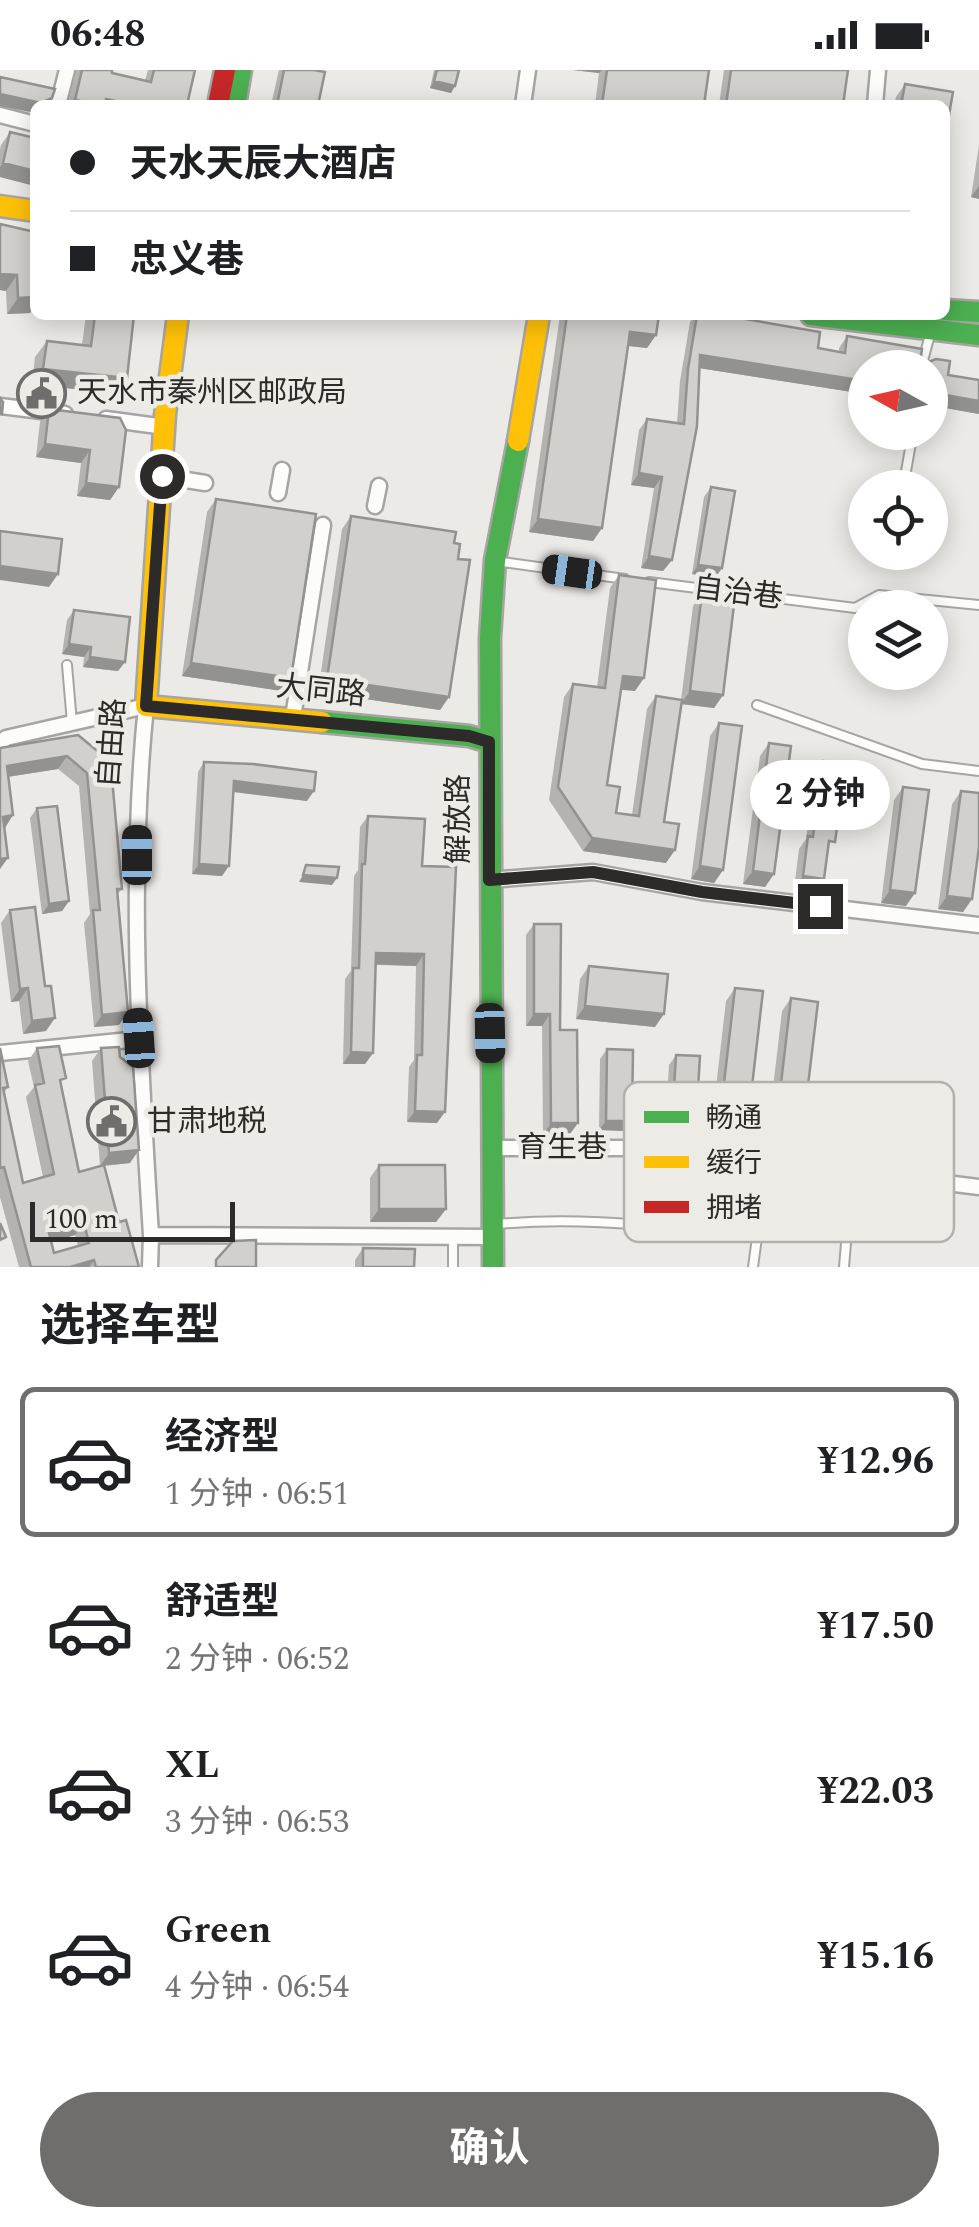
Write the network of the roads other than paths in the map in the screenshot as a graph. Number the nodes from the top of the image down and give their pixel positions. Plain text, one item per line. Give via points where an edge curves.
1 (67, 70) edge
2 (225, 70) edge
3 (242, 70) edge
4 (528, 70) edge
5 (878, 70) edge
6 (59, 100) edge
7 (219, 100) edge
8 (236, 100) edge
9 (524, 100) edge
10 (875, 100) edge
11 (0, 115) edge
12 (30, 123) edge
13 (0, 206) edge
14 (30, 210) edge
15 (950, 310) edge
16 (979, 312) edge
17 (177, 320) edge
18 (538, 320) edge
19 (846, 320) edge
20 (931, 332) junction
21 (979, 336) edge
22 (926, 350) edge
23 (0, 406) edge
24 (74, 415) edge
25 (92, 417) edge
26 (165, 427) junction
27 (282, 470) dead end
28 (162, 476) junction
29 (205, 482) dead end
30 (379, 486) dead end
31 (278, 493) dead end
32 (375, 506) dead end
33 (323, 525) dead end
34 (495, 560) junction
35 (979, 606) edge
36 (67, 665) dead end
37 (757, 704) dead end
38 (146, 706) junction
39 (294, 718) junction
40 (72, 723) junction
41 (489, 742) junction
42 (0, 743) edge
43 (979, 771) edge
44 (489, 880) junction
45 (979, 925) edge
46 (139, 1038) junction
47 (0, 1053) edge
48 (492, 1148) junction
49 (624, 1149) edge
50 (954, 1184) edge
51 (979, 1187) edge
52 (624, 1222) edge
53 (492, 1231) junction
54 (152, 1235) junction
55 (453, 1237) junction
56 (757, 1242) edge
57 (846, 1242) edge
58 (150, 1267) edge
59 (453, 1267) edge
60 (493, 1267) edge
61 (753, 1267) edge
62 (844, 1267) edge

1 - 6 street
2 - 7 main road
3 - 8 main road
4 - 9 street
5 - 10 street
11 - 12 street
13 - 14 main road
15 - 16 main road
17 - 26 main road, 自由路
18 - 34 main road, 解放路
19 - 20 main road
20 - 21 main road
20 - 22 lane
23 - 24 street
25 - 26 street
26 - 28 main road, 自由路
27 - 31 street
28 - 29 street
28 - 38 main road, 自由路
30 - 32 street
33 - 39 street
34 - 35 lane, 自治巷 via 855,608 879,595
34 - 41 main road, 解放路
36 - 40 lane
37 - 43 lane via 922,764
38 - 39 main road, 大同路
38 - 40 street
38 - 46 street, 自由路 via 138,784
39 - 41 main road, 大同路
40 - 42 street
41 - 44 main road, 解放路
44 - 45 street via 593,872
44 - 48 main road, 解放路
46 - 47 street
46 - 54 street, 自由路
48 - 49 street, 育生巷
48 - 53 main road, 解放路
50 - 51 street, 育生巷
52 - 53 lane via 556,1219
53 - 55 street
53 - 60 main road, 解放路
54 - 55 street
54 - 58 street, 自由路
55 - 59 lane
56 - 61 lane
57 - 62 lane

